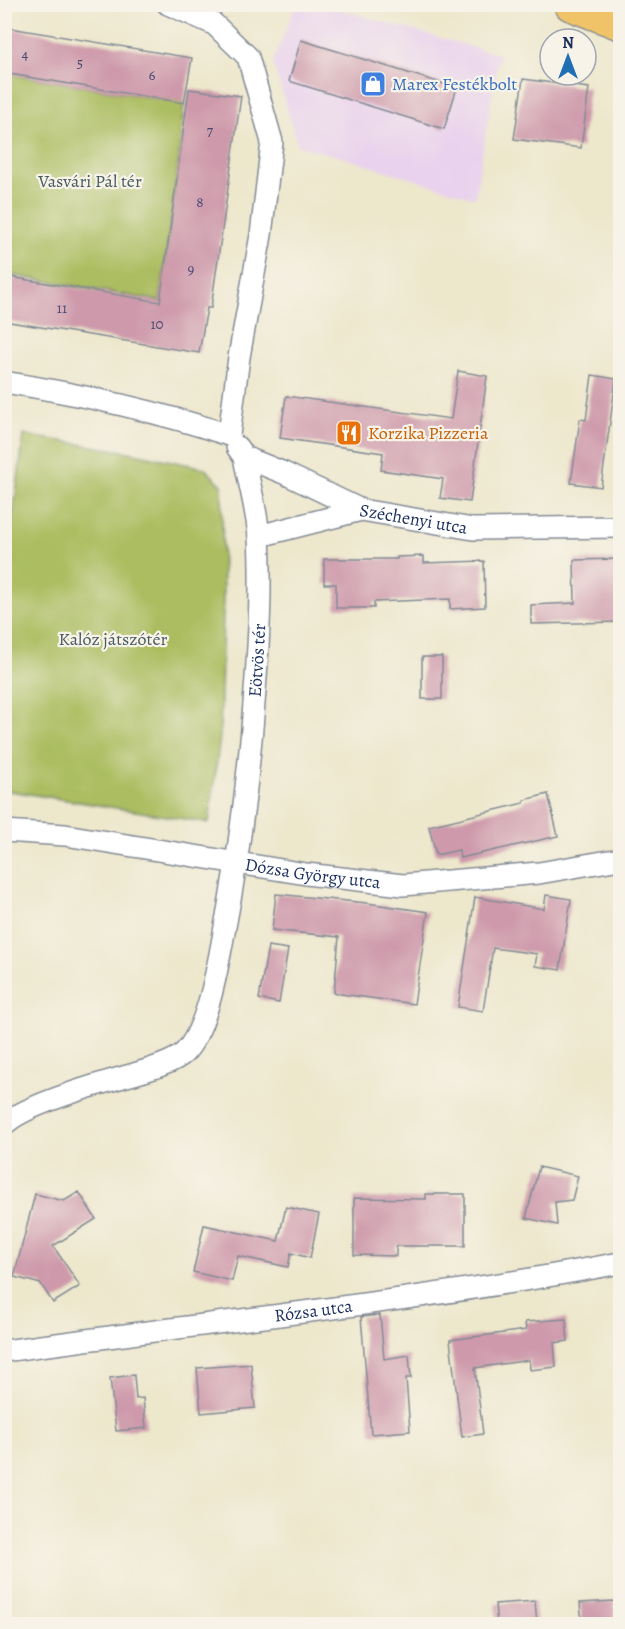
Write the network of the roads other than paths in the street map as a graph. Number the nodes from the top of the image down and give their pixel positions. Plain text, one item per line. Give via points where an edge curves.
1 (168, 4) edge
2 (571, 4) edge
3 (621, 23) edge
4 (4, 382) edge
5 (229, 435) junction
6 (244, 457) junction
7 (361, 510) junction
8 (621, 527) edge
9 (259, 536) junction
10 (4, 831) edge
11 (621, 860) edge
12 (238, 862) junction
13 (4, 1125) edge
14 (621, 1263) edge
15 (4, 1351) edge

1 - 5 street via 214,24 248,57 272,142
2 - 3 main road
4 - 5 street via 186,421
5 - 6 street
6 - 7 street, Széchenyi utca
6 - 9 street, Eötvös tér
7 - 8 street, Széchenyi utca via 473,529
7 - 9 street
9 - 12 street, Eötvös tér via 260,619
10 - 12 street, Dózsa György utca via 64,835
11 - 12 street, Dózsa György utca via 539,873 403,885
12 - 13 street, Eötvös tér via 216,975 200,1031 183,1054 154,1068 43,1104
14 - 15 street, Rózsa utca via 377,1303

